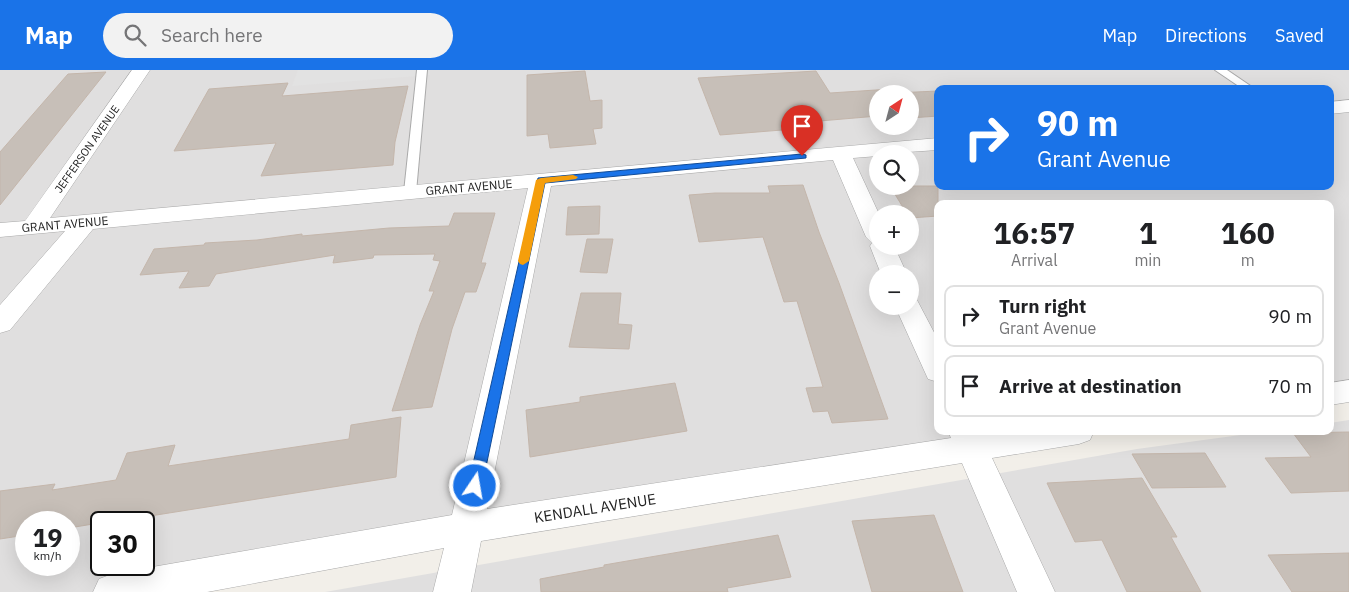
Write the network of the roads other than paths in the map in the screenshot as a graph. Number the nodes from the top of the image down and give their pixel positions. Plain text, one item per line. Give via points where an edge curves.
1 (142, 70) edge
2 (422, 70) edge
3 (1220, 70) edge
4 (1244, 85) edge
5 (1349, 106) edge
6 (1334, 108) edge
7 (934, 144) edge
8 (840, 153) junction
9 (541, 180) junction
10 (410, 192) junction
11 (869, 217) edge
12 (86, 222) junction
13 (32, 228) junction
14 (0, 230) edge
15 (912, 315) edge
16 (0, 323) edge
17 (934, 363) edge
18 (1349, 391) edge
19 (1334, 393) edge
20 (1023, 435) edge
21 (968, 439) edge
22 (465, 528) junction
23 (112, 592) edge
24 (452, 592) edge
25 (1036, 592) edge

1 - 13 street, JEFFERSON AVENUE
2 - 10 lane
3 - 4 lane
5 - 6 street
7 - 8 street, GRANT AVENUE
8 - 9 street, GRANT AVENUE
8 - 11 street
9 - 10 street, GRANT AVENUE
9 - 22 street
10 - 12 street, GRANT AVENUE
12 - 13 street, GRANT AVENUE
12 - 16 street
13 - 14 street, GRANT AVENUE
15 - 17 street
18 - 19 street
20 - 21 street, KENDALL AVENUE
21 - 22 street, KENDALL AVENUE
21 - 25 street
22 - 23 street, KENDALL AVENUE
22 - 24 street

